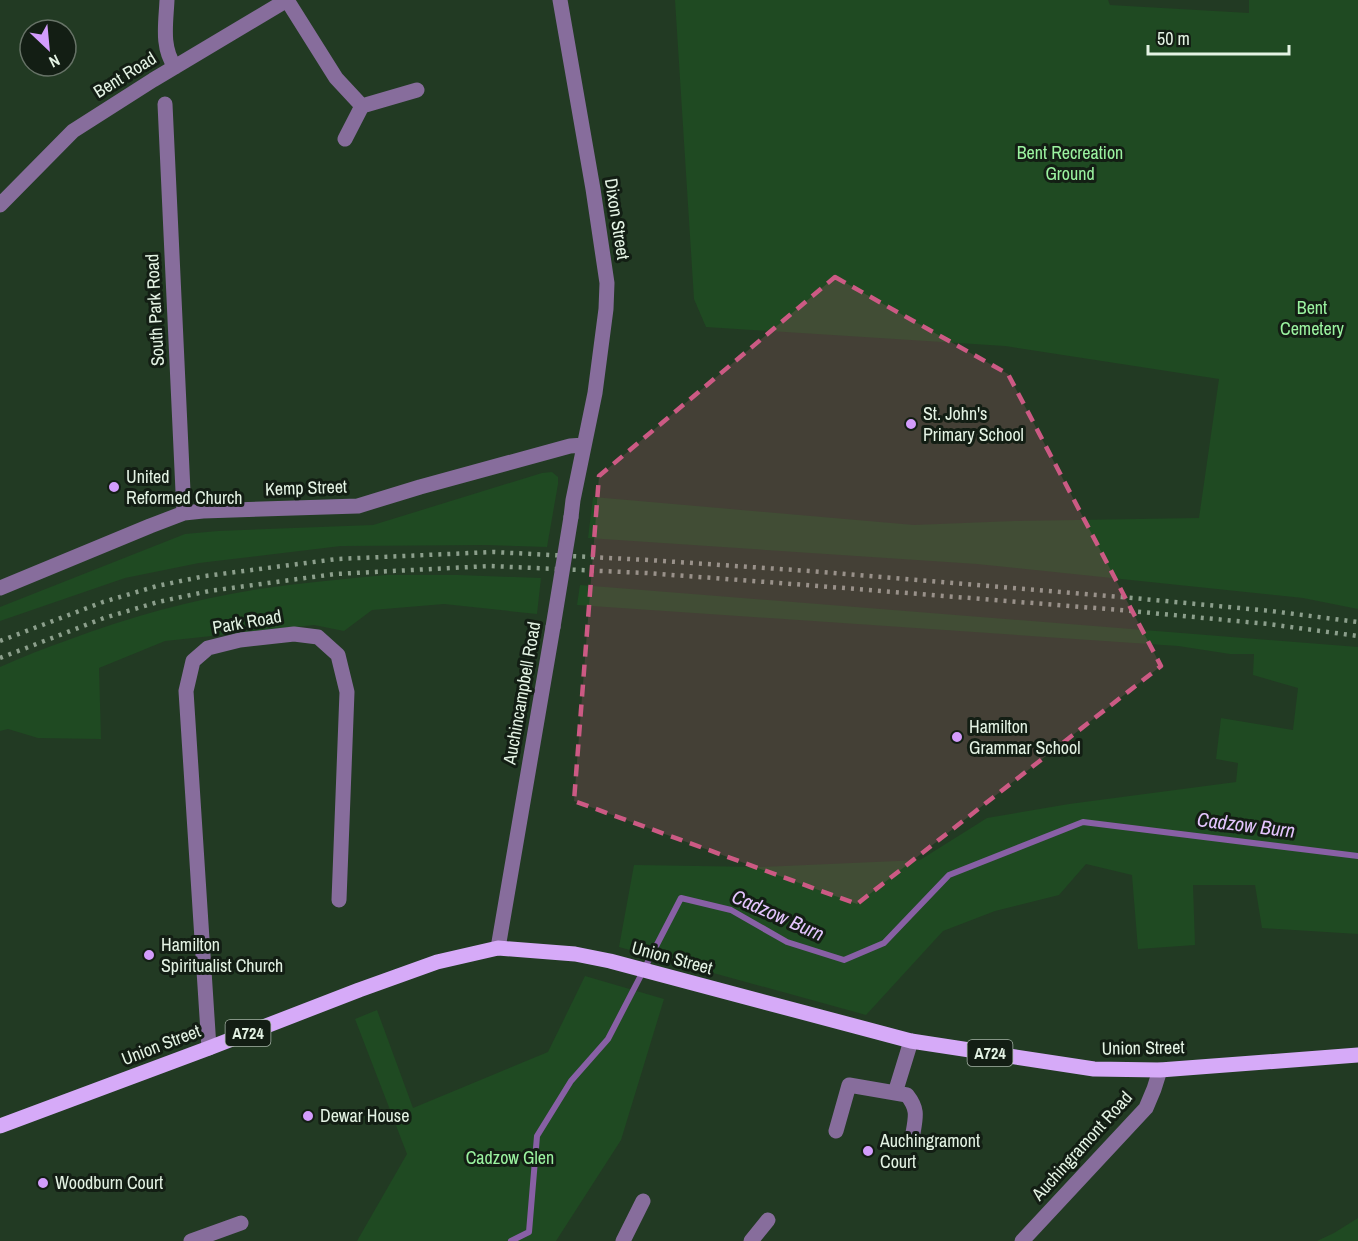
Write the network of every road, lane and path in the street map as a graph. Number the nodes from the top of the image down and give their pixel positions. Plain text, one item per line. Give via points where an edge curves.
1 (167, 0) edge
2 (287, 0) edge
3 (560, 0) edge
4 (175, 67) junction
5 (417, 90) dead end
6 (165, 104) dead end
7 (362, 106) junction
8 (345, 139) dead end
9 (0, 205) edge
10 (584, 445) junction
11 (184, 513) junction
12 (0, 588) edge
13 (339, 900) dead end
14 (498, 948) junction
15 (911, 1041) junction
16 (209, 1048) junction
17 (1358, 1055) edge
18 (1160, 1070) junction
19 (894, 1093) junction
20 (0, 1126) edge
21 (836, 1131) dead end
22 (913, 1133) dead end
23 (643, 1201) dead end
24 (768, 1220) dead end
25 (241, 1223) dead end
26 (191, 1241) edge
27 (623, 1241) edge
28 (751, 1241) edge
29 (1022, 1241) edge

1 - 4 street via 165,43
2 - 4 street, Bent Road
2 - 7 street via 336,78
3 - 10 street, Dixon Street via 607,283 595,393
4 - 9 street, Bent Road via 73,131
5 - 7 street
6 - 11 street, South Park Road
7 - 8 street
10 - 11 street, Kemp Street via 358,506
10 - 14 street, Auchincampbell Road, bridge
11 - 12 street, Kemp Street
13 - 16 street, Park Road via 347,692 338,654 318,637 294,634 208,648 193,661 186,691
14 - 15 main road, Union Street / A724 via 610,961
14 - 16 main road, Union Street / A724 via 410,972
15 - 18 main road, Union Street / A724 via 1094,1069
15 - 19 street
16 - 20 main road, Union Street / A724
17 - 18 main road, Union Street / A724
18 - 29 street, Auchingramont Road via 1146,1108
19 - 21 street via 849,1085
19 - 22 street via 907,1095 912,1102 916,1112
23 - 27 street
24 - 28 street
25 - 26 street

